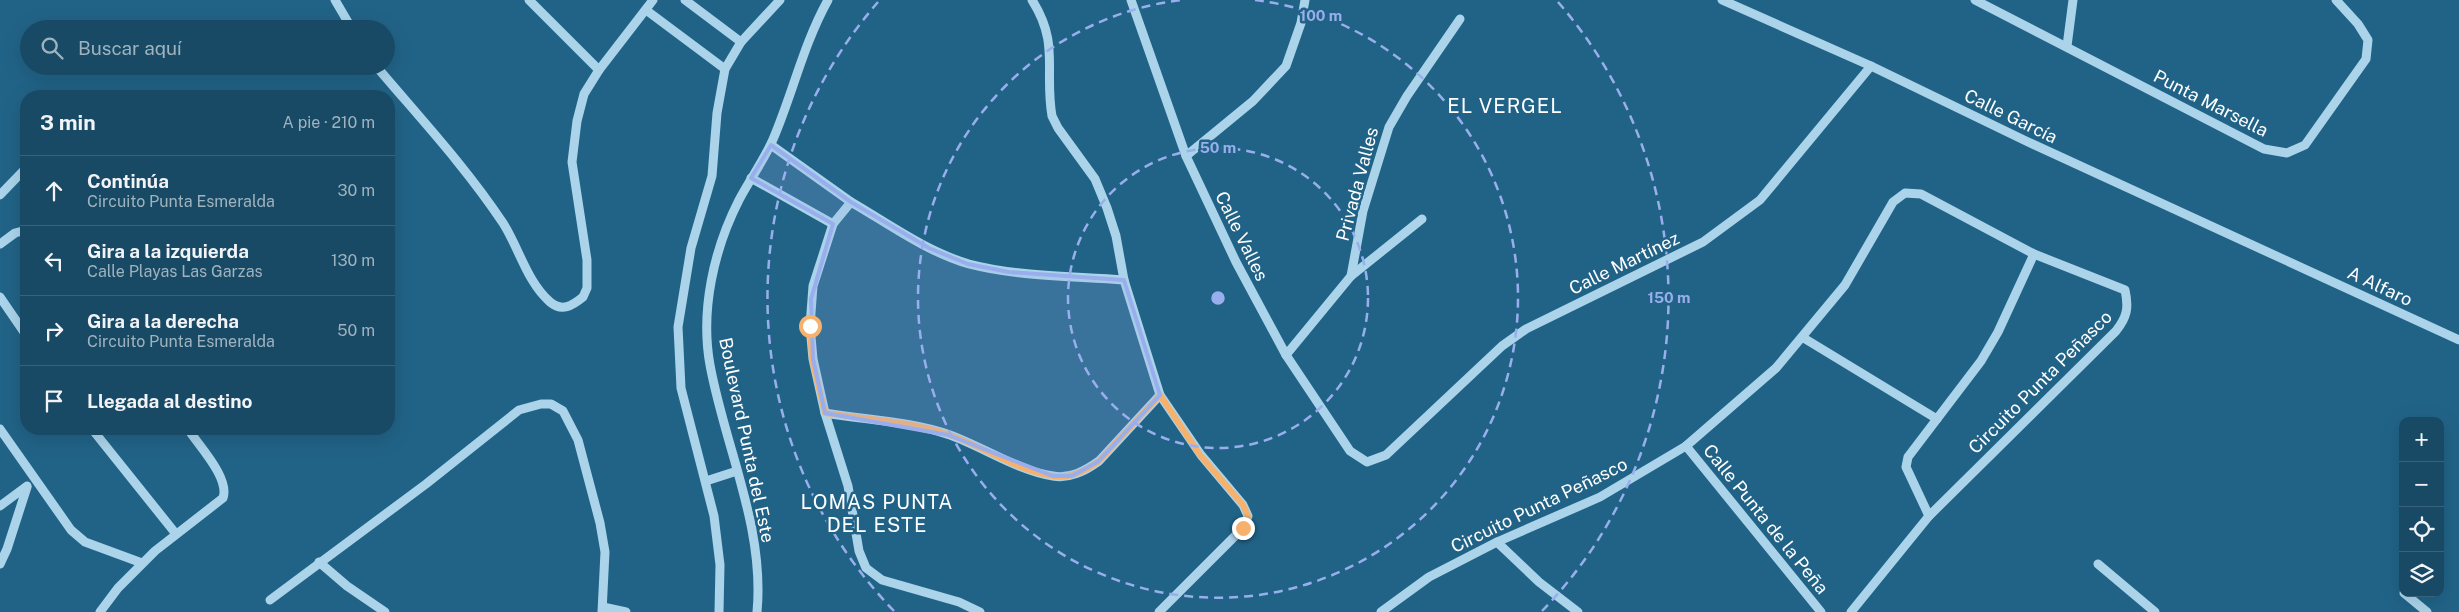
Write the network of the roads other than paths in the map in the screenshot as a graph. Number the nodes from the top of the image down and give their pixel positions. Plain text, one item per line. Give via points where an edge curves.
1 (335, 0) edge
2 (529, 0) edge
3 (654, 0) edge
4 (685, 0) edge
5 (780, 0) edge
6 (828, 0) edge
7 (1032, 0) edge
8 (1131, 0) edge
9 (1306, 0) edge
10 (1722, 0) edge
11 (1975, 0) edge
12 (2073, 0) edge
13 (2336, 0) edge
14 (646, 10) junction
15 (1460, 19) dead end
16 (347, 20) edge
17 (741, 42) junction
18 (2067, 46) junction
19 (1871, 66) junction
20 (724, 69) junction
21 (599, 70) junction
22 (384, 75) edge
23 (771, 146) junction
24 (1186, 156) junction
25 (20, 174) edge
26 (751, 178) junction
27 (0, 194) edge
28 (851, 202) junction
29 (1422, 219) dead end
30 (833, 224) junction
31 (20, 232) edge
32 (0, 244) edge
33 (2034, 254) junction
34 (2287, 260) joint
35 (1351, 276) junction
36 (1124, 280) junction
37 (0, 297) edge
38 (20, 326) edge
39 (1802, 337) junction
40 (2459, 340) edge
41 (1286, 355) junction
42 (1160, 395) junction
43 (825, 413) junction
44 (1937, 419) junction
45 (0, 429) edge
46 (97, 435) edge
47 (192, 435) edge
48 (1686, 446) junction
49 (1367, 462) joint
50 (737, 472) junction
51 (36, 480) junction
52 (706, 482) junction
53 (27, 487) junction
54 (0, 506) edge
55 (1929, 516) junction
56 (176, 534) junction
57 (1497, 542) junction
58 (319, 562) junction
59 (142, 563) junction
60 (0, 564) edge
61 (2098, 564) dead end
62 (2409, 597) edge
63 (270, 600) dead end
64 (603, 609) edge
65 (100, 612) edge
66 (385, 612) edge
67 (626, 612) edge
68 (719, 612) edge
69 (757, 612) edge
70 (980, 612) edge
71 (1159, 612) edge
72 (1381, 612) edge
73 (1578, 612) edge
74 (1821, 612) edge
75 (1851, 612) edge
76 (2155, 612) edge
77 (2427, 612) edge

1 - 16 street
2 - 21 street
3 - 14 street
4 - 17 street
5 - 17 street
6 - 23 street, Boulevard Punta del Este via 805,47
7 - 36 street via 1048,31 1052,116 1095,179 1116,236
8 - 24 street, Calle Valles
9 - 24 street via 1286,66 1253,101
10 - 19 street, Calle García
11 - 18 street, Punta Marsella
12 - 18 street
13 - 18 street, Punta Marsella via 2368,40 2366,59 2305,145 2288,153 2264,149
14 - 20 street
14 - 21 street
15 - 35 street, Privada Valles via 1389,127 1363,211
17 - 20 street
19 - 34 street, Calle García via 2026,142
19 - 49 street, Calle Martínez via 1760,200 1703,242 1526,329 1502,346 1386,455
20 - 52 street via 712,176 691,248 678,327 680,388
21 - 22 street via 584,94 576,121 572,162 586,260 586,288 583,298 568,308 559,308 542,294 504,225 443,142
23 - 26 street, Boulevard Punta del Este
23 - 28 street
24 - 41 street, Calle Valles via 1236,262
25 - 27 street
26 - 30 street
26 - 50 street, Boulevard Punta del Este via 721,245 707,302 710,364
28 - 30 street
28 - 36 street via 929,248 968,264 1009,272
29 - 35 street
30 - 43 street via 813,286 810,326 812,359
31 - 32 street
33 - 39 street, Circuito Punta Peñasco via 1921,194 1905,193 1893,202 1846,284
33 - 44 street via 1981,361
33 - 55 street, Circuito Punta Peñasco via 2126,290 2126,317 2116,331
34 - 40 street, A Alfaro
35 - 41 street, Privada Valles
36 - 42 street
37 - 38 street
39 - 44 street
39 - 48 street, Circuito Punta Peñasco via 1776,368
41 - 49 street, Calle Valles via 1350,451
42 - 43 street via 1099,461 1072,476 1053,476 1024,467 948,434
42 - 71 street via 1200,455 1243,505 1248,516 1243,528
43 - 70 street via 848,486 859,551 866,568 882,580 959,602
44 - 55 street via 1908,457 1906,467
45 - 51 street
46 - 56 street
47 - 56 street via 218,471 225,492 210,510
48 - 57 street, Circuito Punta Peñasco via 1600,497
48 - 74 street, Calle Punta de la Peña
50 - 52 street
50 - 69 street, Boulevard Punta del Este via 753,532
51 - 53 street
51 - 59 street via 71,530 85,542
52 - 68 street via 720,565
53 - 54 street
53 - 60 street
55 - 75 street, Circuito Punta Peñasco
56 - 59 street
57 - 72 street, Circuito Punta Peñasco via 1429,577
57 - 73 street via 1539,582
58 - 63 street
58 - 64 street via 426,484 518,410 531,405 551,404 563,411 578,440 600,523 605,552
58 - 66 street
59 - 65 street
61 - 76 street
62 - 77 street
64 - 67 street

